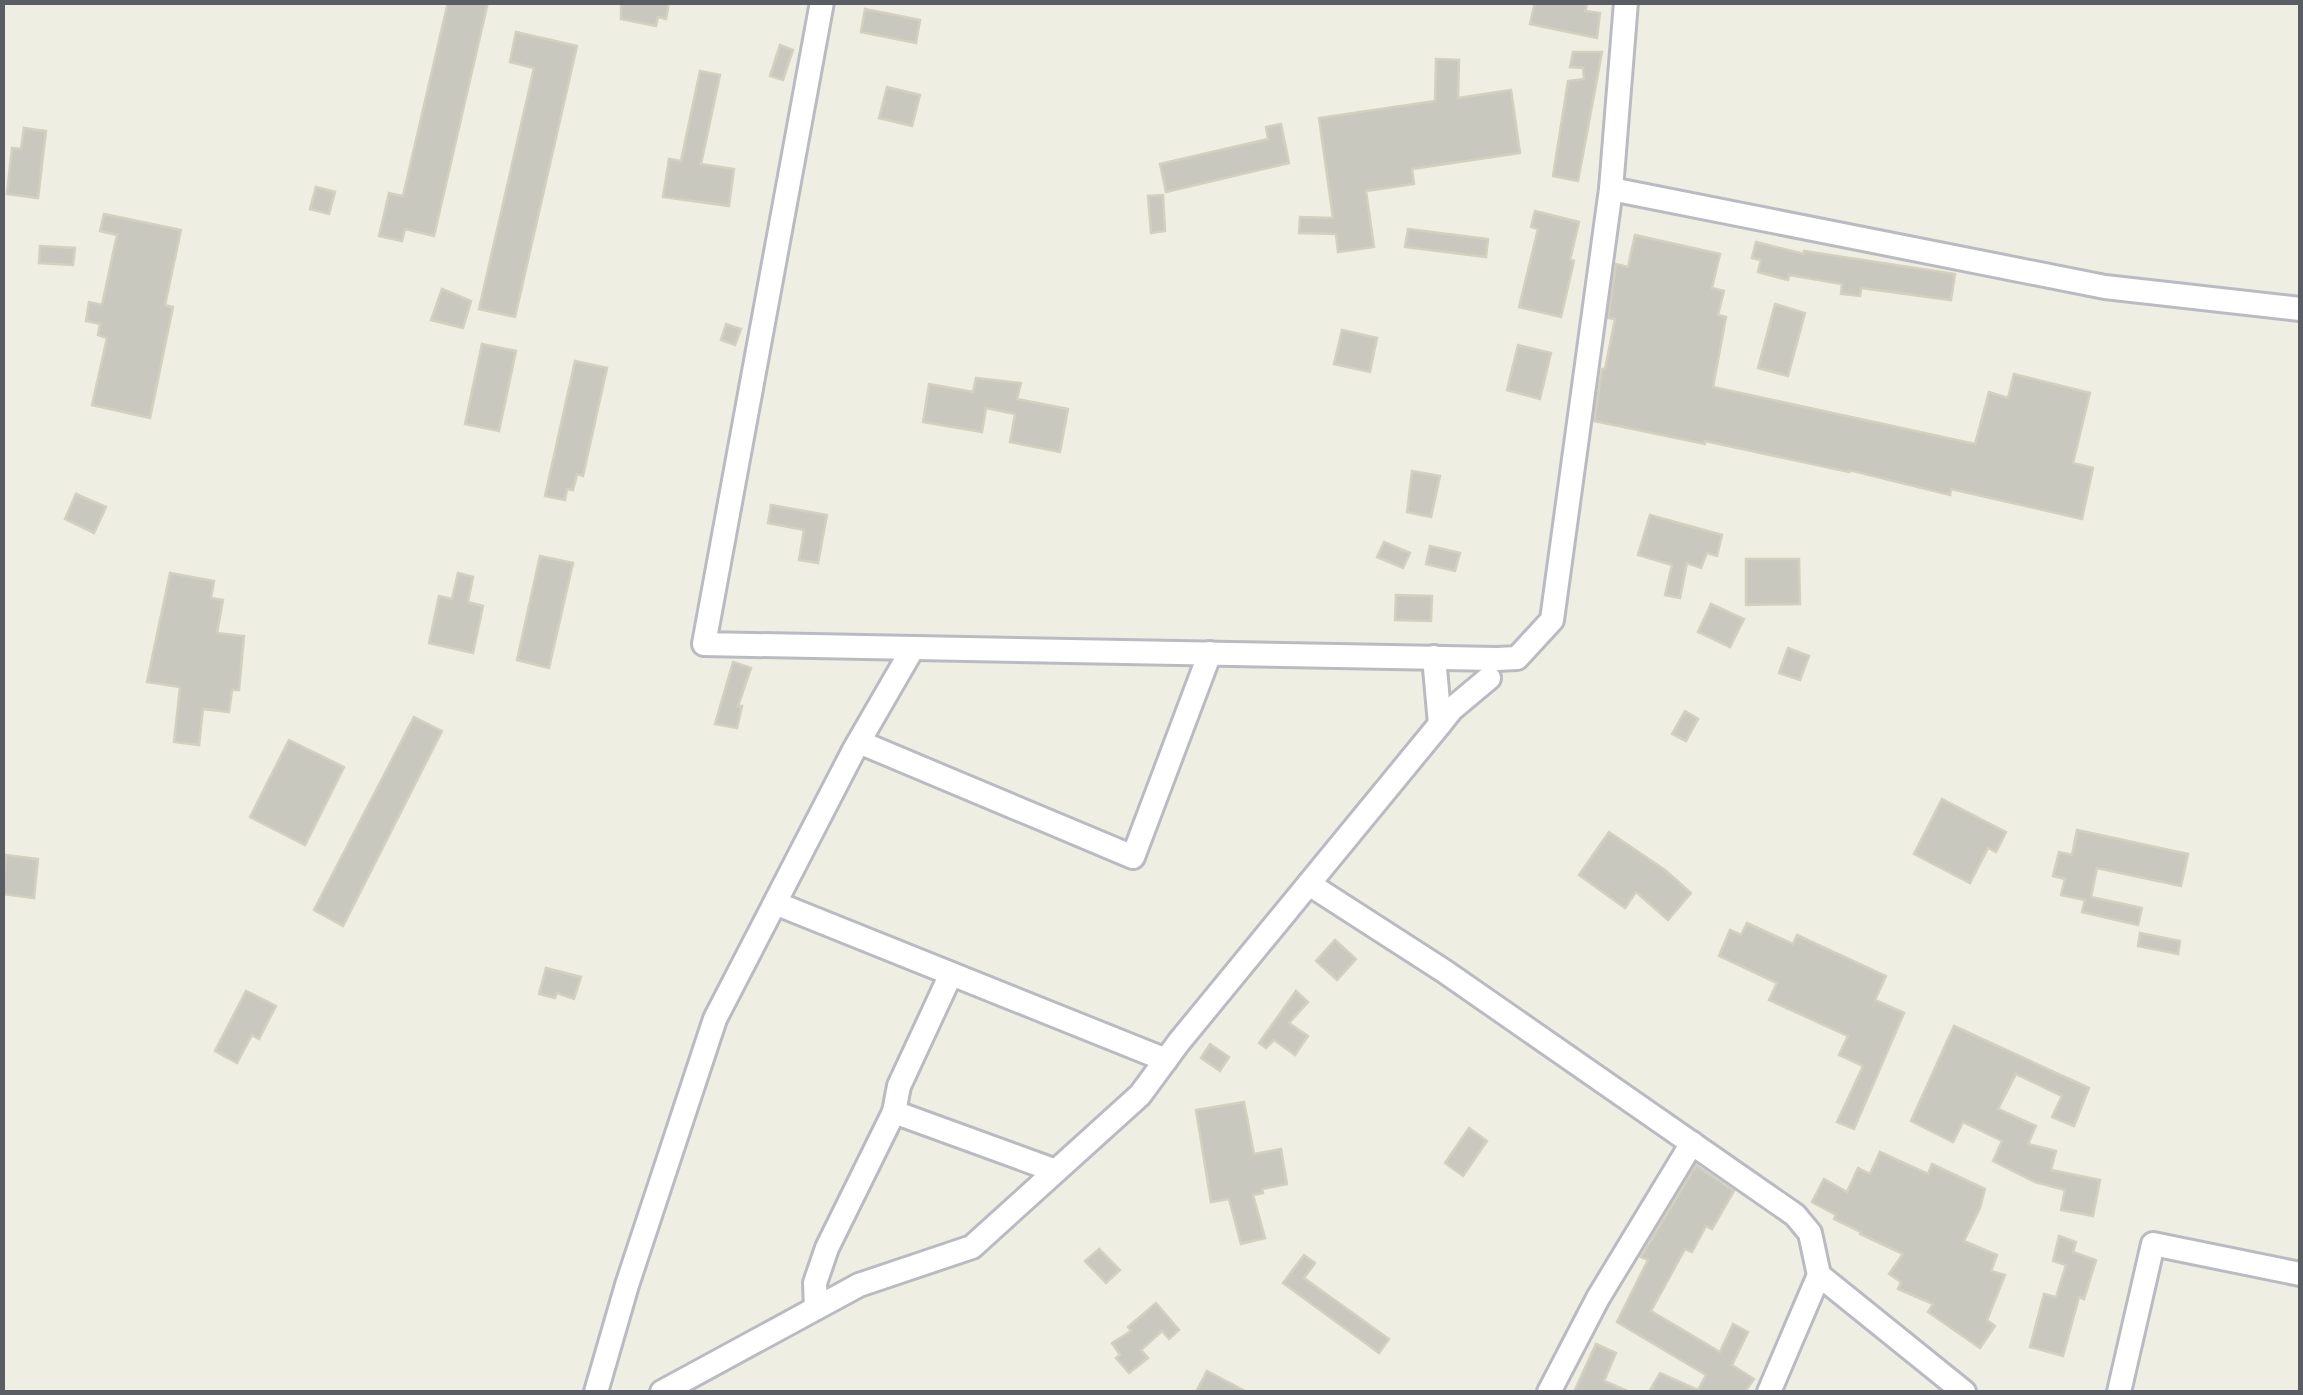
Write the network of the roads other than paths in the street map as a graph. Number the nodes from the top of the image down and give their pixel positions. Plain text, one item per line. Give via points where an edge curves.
1 (822, 2) edge
2 (1626, 2) edge
3 (1611, 188) junction
4 (2300, 309) edge
5 (913, 648) junction
6 (1210, 653) junction
7 (1434, 657) junction
8 (1489, 678) dead end
9 (1440, 724) junction
10 (859, 742) junction
11 (1309, 884) junction
12 (775, 904) junction
13 (951, 974) junction
14 (1166, 1060) junction
15 (894, 1112) junction
16 (1692, 1143) junction
17 (1056, 1172) junction
18 (2300, 1274) edge
19 (1819, 1275) junction
20 (816, 1308) junction
21 (596, 1392) edge
22 (662, 1392) edge
23 (1549, 1392) edge
24 (1769, 1392) edge
25 (1964, 1392) edge
26 (2118, 1392) edge

1 - 5 street via 704,644
2 - 3 street
3 - 4 street via 2105,287
3 - 7 street via 1552,620 1518,658
5 - 6 street
5 - 10 street
6 - 7 street
6 - 10 street via 1133,857
7 - 9 street
8 - 9 street
9 - 11 street
10 - 12 street
11 - 14 street
11 - 16 street
12 - 13 street
12 - 21 street via 715,1019
13 - 14 street
13 - 15 street via 899,1086
14 - 17 street via 1140,1096
15 - 17 street
15 - 20 street via 827,1248 815,1282
16 - 19 street via 1796,1215 1810,1233
16 - 23 street
17 - 20 street via 972,1247 859,1285
18 - 26 street via 2153,1244
19 - 24 street
19 - 25 street
20 - 22 street

